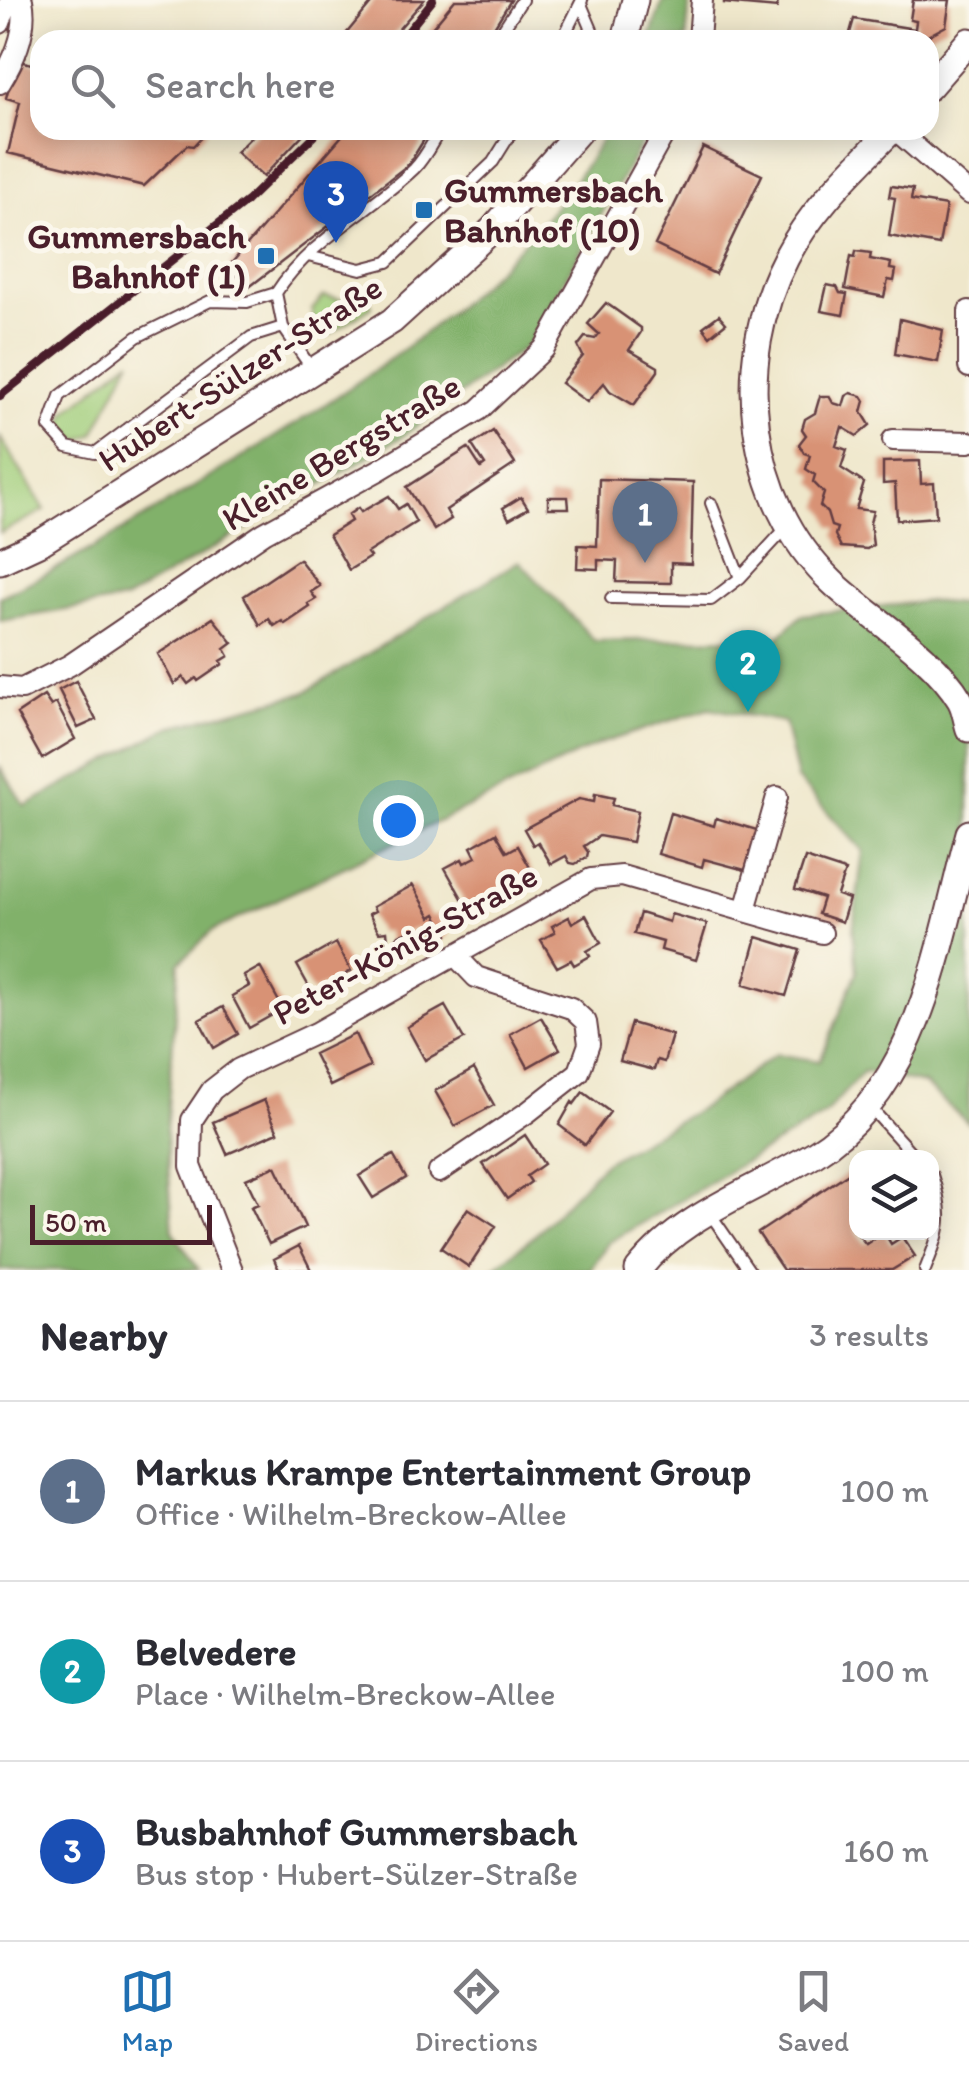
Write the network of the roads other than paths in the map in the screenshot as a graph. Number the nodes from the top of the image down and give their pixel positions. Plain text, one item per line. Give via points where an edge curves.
1 (14, 0) edge
2 (22, 0) edge
3 (522, 0) edge
4 (636, 0) edge
5 (702, 0) edge
6 (581, 2) edge
7 (0, 23) edge
8 (502, 30) edge
9 (567, 30) edge
10 (592, 30) edge
11 (628, 30) edge
12 (700, 30) edge
13 (969, 41) edge
14 (939, 76) edge
15 (0, 83) edge
16 (433, 140) edge
17 (507, 140) edge
18 (571, 140) edge
19 (660, 140) edge
20 (884, 140) edge
21 (906, 140) edge
22 (969, 194) edge
23 (308, 256) junction
24 (276, 294) junction
25 (969, 312) edge
26 (283, 327) junction
27 (969, 367) edge
28 (314, 373) junction
29 (892, 440) dead end
30 (969, 442) edge
31 (711, 503) dead end
32 (788, 525) junction
33 (0, 562) edge
34 (740, 578) junction
35 (611, 598) dead end
36 (0, 688) edge
37 (969, 729) edge
38 (778, 797) dead end
39 (969, 832) edge
40 (746, 910) junction
41 (822, 933) dead end
42 (456, 956) junction
43 (867, 1104) junction
44 (909, 1150) edge
45 (439, 1172) dead end
46 (939, 1196) edge
47 (708, 1211) junction
48 (939, 1234) edge
49 (937, 1240) edge
50 (232, 1270) edge
51 (638, 1270) edge
52 (748, 1270) edge
53 (925, 1270) edge

1 - 7 street
2 - 15 street via 19,39
3 - 8 lane
4 - 11 street
5 - 12 street
6 - 9 lane
6 - 10 lane
13 - 14 street
16 - 23 lane via 416,166
17 - 23 lane via 494,162 388,262 361,268
18 - 28 street, Hubert-Sülzer-Straße via 492,230 392,321
19 - 36 street, Kleine Bergstraße via 544,349 479,410 264,532 70,664 22,689
20 - 32 street via 811,217 784,260 760,327 752,399 760,458
21 - 22 street
23 - 24 lane
24 - 26 lane
24 - 26 lane via 248,302 210,301 137,336 60,396 49,427 67,448 95,453 251,337
25 - 27 street
26 - 28 lane
28 - 33 street, Hubert-Sülzer-Straße
29 - 30 street
31 - 34 lane
32 - 34 lane
32 - 37 street via 828,579 931,665 961,701
34 - 35 lane via 711,600
38 - 40 street
39 - 43 street via 908,1044
40 - 41 street, Peter-König-Straße
40 - 42 street, Peter-König-Straße via 622,876 591,879
42 - 45 street via 476,977 571,1008 586,1022 589,1044 578,1072
42 - 50 street, Peter-König-Straße via 239,1069 212,1090 192,1120 191,1166
43 - 44 lane
43 - 47 street via 817,1152
46 - 48 lane
47 - 51 street via 656,1247
47 - 52 lane
49 - 53 lane

